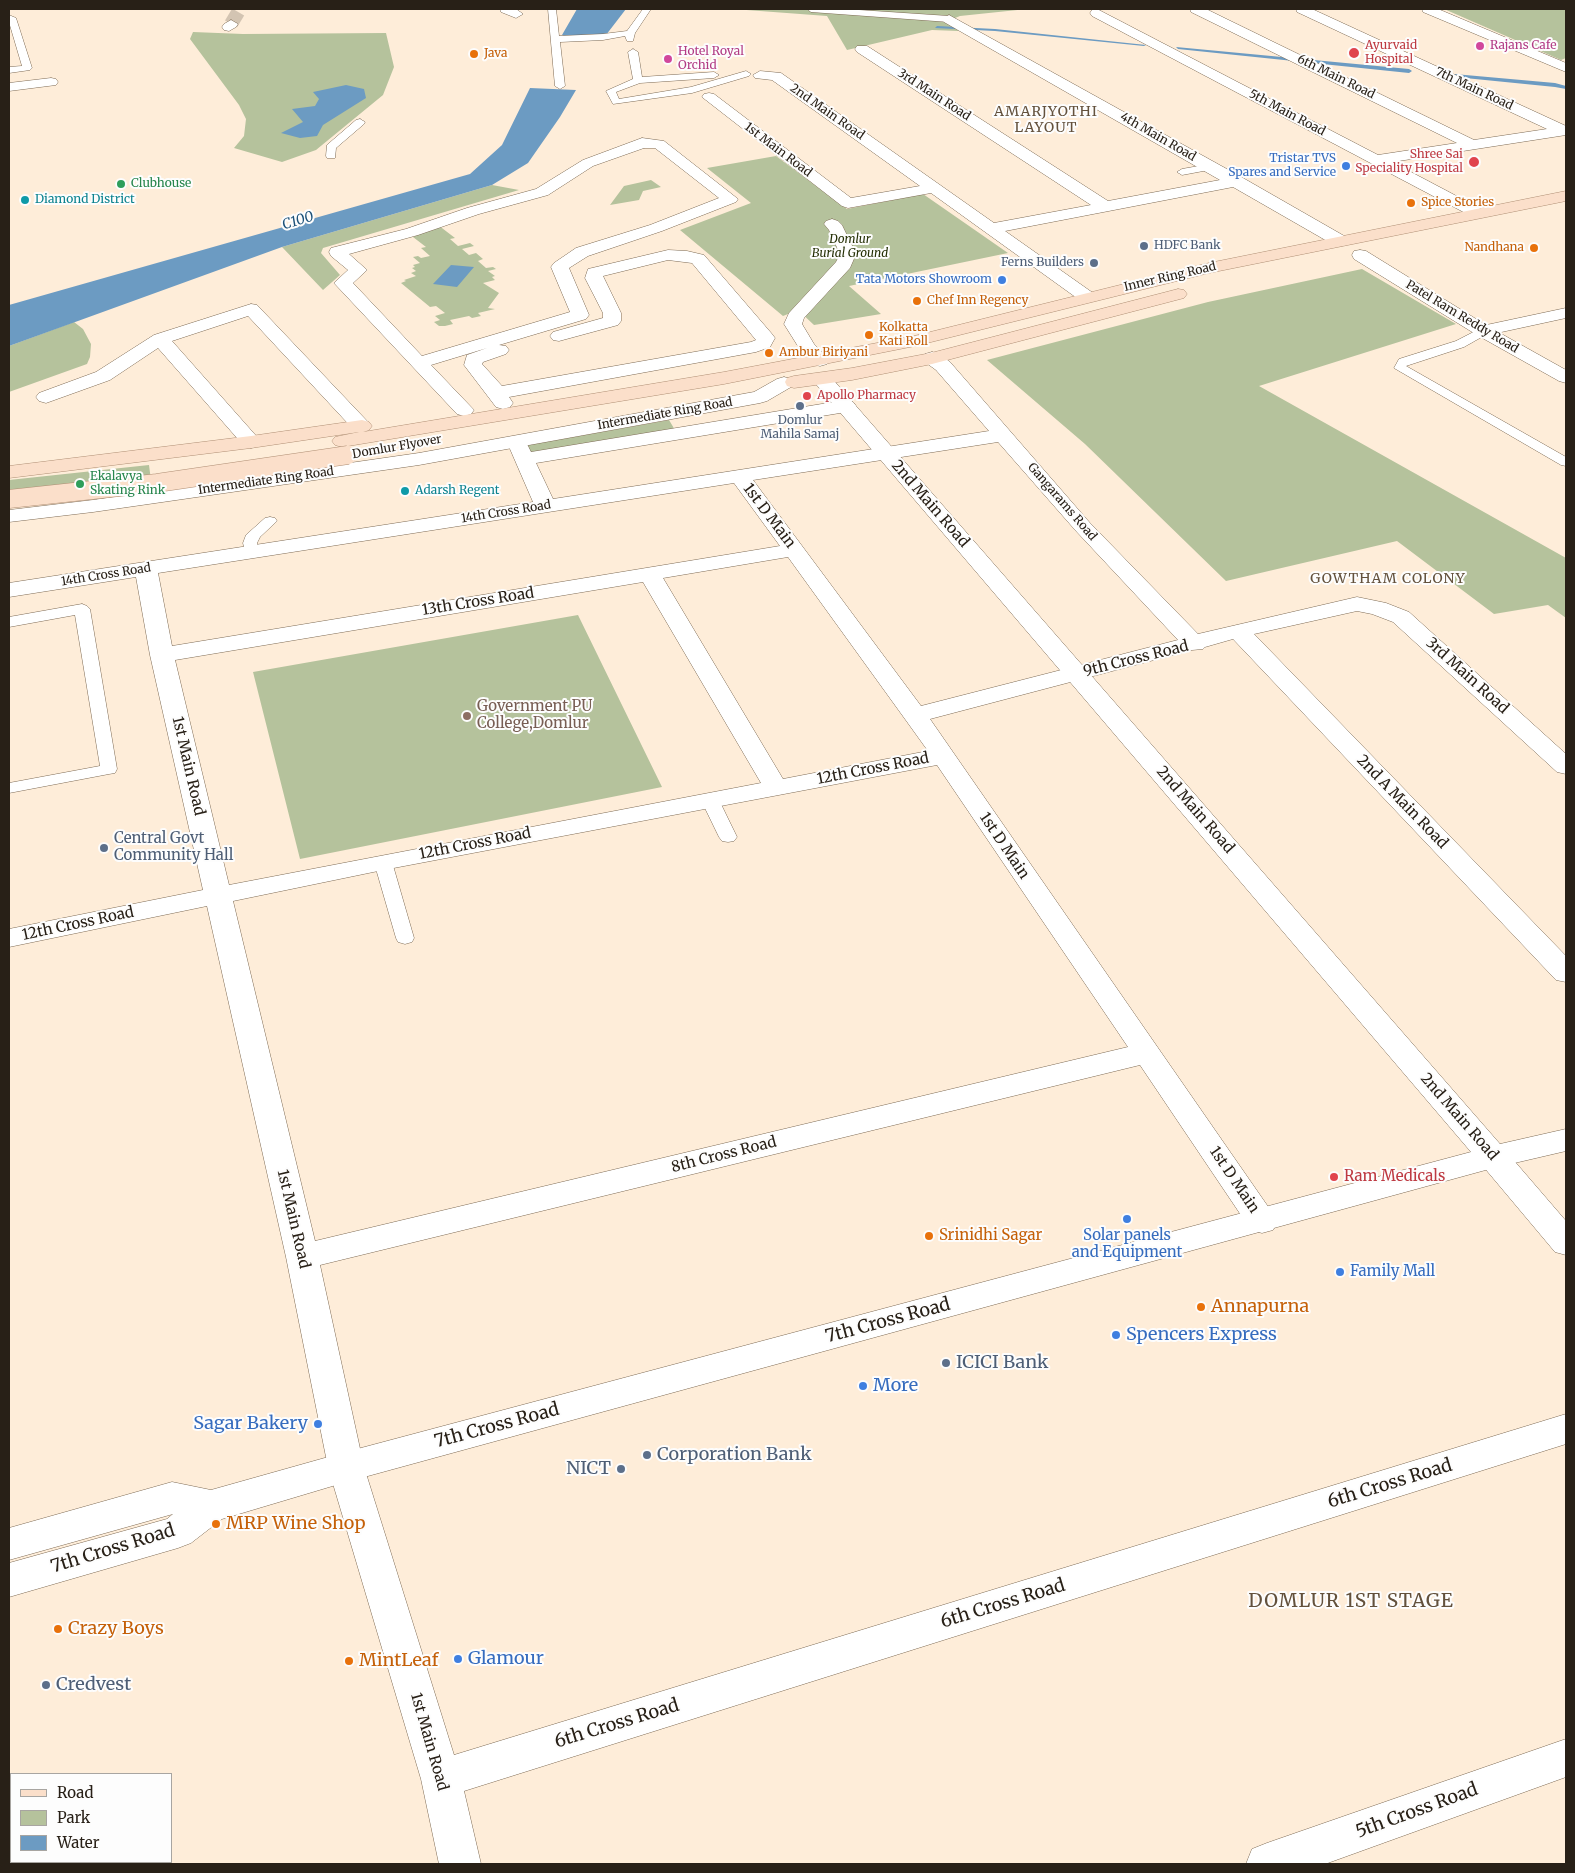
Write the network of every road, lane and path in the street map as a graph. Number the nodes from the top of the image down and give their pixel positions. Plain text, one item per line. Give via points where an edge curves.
1 (552, 9) edge
2 (647, 9) edge
3 (811, 9) edge
4 (1196, 9) edge
5 (1302, 9) edge
6 (1428, 9) edge
7 (904, 12) edge
8 (1097, 13) dead end
9 (9, 18) edge
10 (949, 19) joint
11 (555, 40) junction
12 (862, 49) dead end
13 (633, 52) dead end
14 (1566, 68) edge
15 (9, 70) edge
16 (753, 74) junction
17 (638, 80) junction
18 (51, 82) dead end
19 (560, 86) dead end
20 (9, 87) edge
21 (709, 97) dead end
22 (360, 122) dead end
23 (1565, 131) edge
24 (1475, 146) junction
25 (331, 156) dead end
26 (1376, 160) junction
27 (1210, 167) junction
28 (1182, 172) dead end
29 (1236, 182) junction
30 (933, 188) junction
31 (1566, 196) edge
32 (1106, 207) junction
33 (1566, 212) edge
34 (1477, 213) junction
35 (832, 224) dead end
36 (991, 229) junction
37 (1454, 236) dead end
38 (1340, 241) junction
39 (1388, 249) dead end
40 (1360, 255) junction
41 (1342, 259) dead end
42 (1196, 290) dead end
43 (1087, 297) junction
44 (1566, 313) edge
45 (1483, 331) junction
46 (160, 340) junction
47 (932, 358) junction
48 (418, 364) junction
49 (821, 369) junction
50 (780, 376) junction
51 (1566, 377) edge
52 (46, 397) dead end
53 (500, 398) junction
54 (846, 406) junction
55 (464, 410) junction
56 (361, 426) junction
57 (1004, 435) junction
58 (251, 442) junction
59 (345, 448) junction
60 (520, 450) junction
61 (887, 453) junction
62 (1566, 462) edge
63 (9, 472) edge
64 (740, 476) junction
65 (9, 484) edge
66 (9, 499) edge
67 (545, 505) junction
68 (9, 516) edge
69 (270, 521) dead end
70 (794, 550) junction
71 (251, 552) junction
72 (146, 569) junction
73 (649, 574) junction
74 (9, 590) edge
75 (1357, 604) joint
76 (9, 622) edge
77 (1238, 632) junction
78 (1195, 644) junction
79 (162, 654) junction
80 (1077, 674) junction
81 (915, 715) junction
82 (943, 756) junction
83 (1566, 767) edge
84 (776, 787) junction
85 (9, 788) edge
86 (710, 800) junction
87 (728, 837) dead end
88 (383, 862) junction
89 (218, 895) junction
90 (9, 938) edge
91 (405, 938) dead end
92 (1566, 973) edge
93 (1147, 1053) junction
94 (1566, 1140) edge
95 (1494, 1157) junction
96 (1262, 1221) junction
97 (1566, 1243) edge
98 (302, 1256) junction
99 (1566, 1429) edge
100 (346, 1467) junction
101 (211, 1506) junction
102 (9, 1544) edge
103 (9, 1580) edge
104 (1566, 1758) edge
105 (440, 1779) junction
106 (460, 1864) edge
107 (1268, 1864) edge

1 - 11 lane
2 - 11 lane via 630,36
3 - 7 lane
4 - 24 street, 6th Main Road
5 - 23 street, 7th Main Road
6 - 14 street
7 - 10 lane
8 - 26 street, 5th Main Road
9 - 15 lane via 12,18 27,68
10 - 27 street, 4th Main Road
11 - 19 lane
12 - 32 street, 3rd Main Road
13 - 17 lane
16 - 17 lane
16 - 17 lane via 692,90 616,102 611,91
16 - 30 street, 2nd Main Road via 776,76
18 - 20 street
21 - 30 street, 1st Main Road via 848,203
22 - 25 lane via 331,147
23 - 24 street
24 - 26 street
26 - 34 street, 5th Main Road
27 - 28 lane
27 - 29 street, 4th Main Road
29 - 32 street
29 - 38 street, 4th Main Road
30 - 36 street, 2nd Main Road
31 - 34 main road, Inner Ring Road
32 - 36 street
33 - 37 main road
34 - 38 main road, Inner Ring Road
35 - 49 street, 2nd Main Road via 848,254 844,264 795,317 793,324
36 - 43 street, 2nd Main Road
38 - 43 main road, Inner Ring Road
39 - 40 main road
40 - 41 main road
40 - 45 street, Patel Ram Reddy Road
42 - 47 main road, Inner Ring Road
43 - 49 main road, Inner Ring Road
44 - 45 street
45 - 51 street, Patel Ram Reddy Road
45 - 62 lane via 1460,344 1403,362 1400,368
46 - 52 street via 103,376
46 - 56 street via 251,309
46 - 58 street
47 - 49 main road, Inner Ring Road
47 - 57 street, Gangarams Road via 943,366
48 - 48 street via 580,315 560,267 582,252 730,199 660,144 642,143 588,163 542,192 338,252 358,270 343,283
48 - 55 street
49 - 50 main road, Inner Ring Road
49 - 54 street, 2nd Main Road
50 - 53 main road via 726,368
50 - 59 main road, Domlur Flyover
50 - 60 street, Intermediate Ring Road via 760,397
53 - 53 street via 473,365 474,359 612,321 612,313 594,273 668,255 698,259 766,338 764,344 756,347
53 - 55 main road
54 - 60 street
54 - 61 street, 2nd Main Road
55 - 56 main road
56 - 58 main road
57 - 61 street, 14th Cross Road
57 - 78 street, Gangarams Road via 1083,527
58 - 63 main road
59 - 65 main road, Domlur Flyover
59 - 66 main road, Domlur Flyover, bridge via 157,483
60 - 67 street
60 - 68 street, Intermediate Ring Road via 410,460
61 - 64 street, 14th Cross Road
61 - 80 street, 2nd Main Road
64 - 67 street, 14th Cross Road
64 - 70 street, 1st D Main
67 - 71 street, 14th Cross Road
69 - 71 lane via 253,535
70 - 73 street, 13th Cross Road
70 - 81 street, 1st D Main
71 - 72 street, 14th Cross Road
72 - 74 street, 14th Cross Road
72 - 79 street, 1st Main Road
73 - 79 street, 13th Cross Road
73 - 84 street
75 - 77 street, 9th Cross Road
75 - 83 street, 3rd Main Road via 1401,617
76 - 85 lane via 82,609 109,769
77 - 78 street, 9th Cross Road
77 - 92 street, 2nd A Main Road
78 - 80 street, 9th Cross Road
79 - 89 street, 1st Main Road
80 - 81 street, 9th Cross Road
80 - 95 street, 2nd Main Road
81 - 82 street, 1st D Main
82 - 84 street, 12th Cross Road
82 - 93 street, 1st D Main
84 - 86 street, 12th Cross Road
86 - 87 lane
86 - 88 street, 12th Cross Road
88 - 89 street, 12th Cross Road
88 - 91 lane
89 - 90 street, 12th Cross Road
89 - 98 street, 1st Main Road
93 - 96 street, 1st D Main
93 - 98 street, 8th Cross Road
94 - 95 street, 7th Cross Road
95 - 96 street, 7th Cross Road
95 - 97 street, 2nd Main Road
96 - 100 street, 7th Cross Road
98 - 100 street, 1st Main Road
99 - 105 street, 6th Cross Road
100 - 101 street, 7th Cross Road
100 - 105 street, 1st Main Road
101 - 102 street, 7th Cross Road via 172,1498
101 - 103 street, 7th Cross Road via 178,1532
104 - 107 street, 5th Cross Road
105 - 106 street, 1st Main Road

